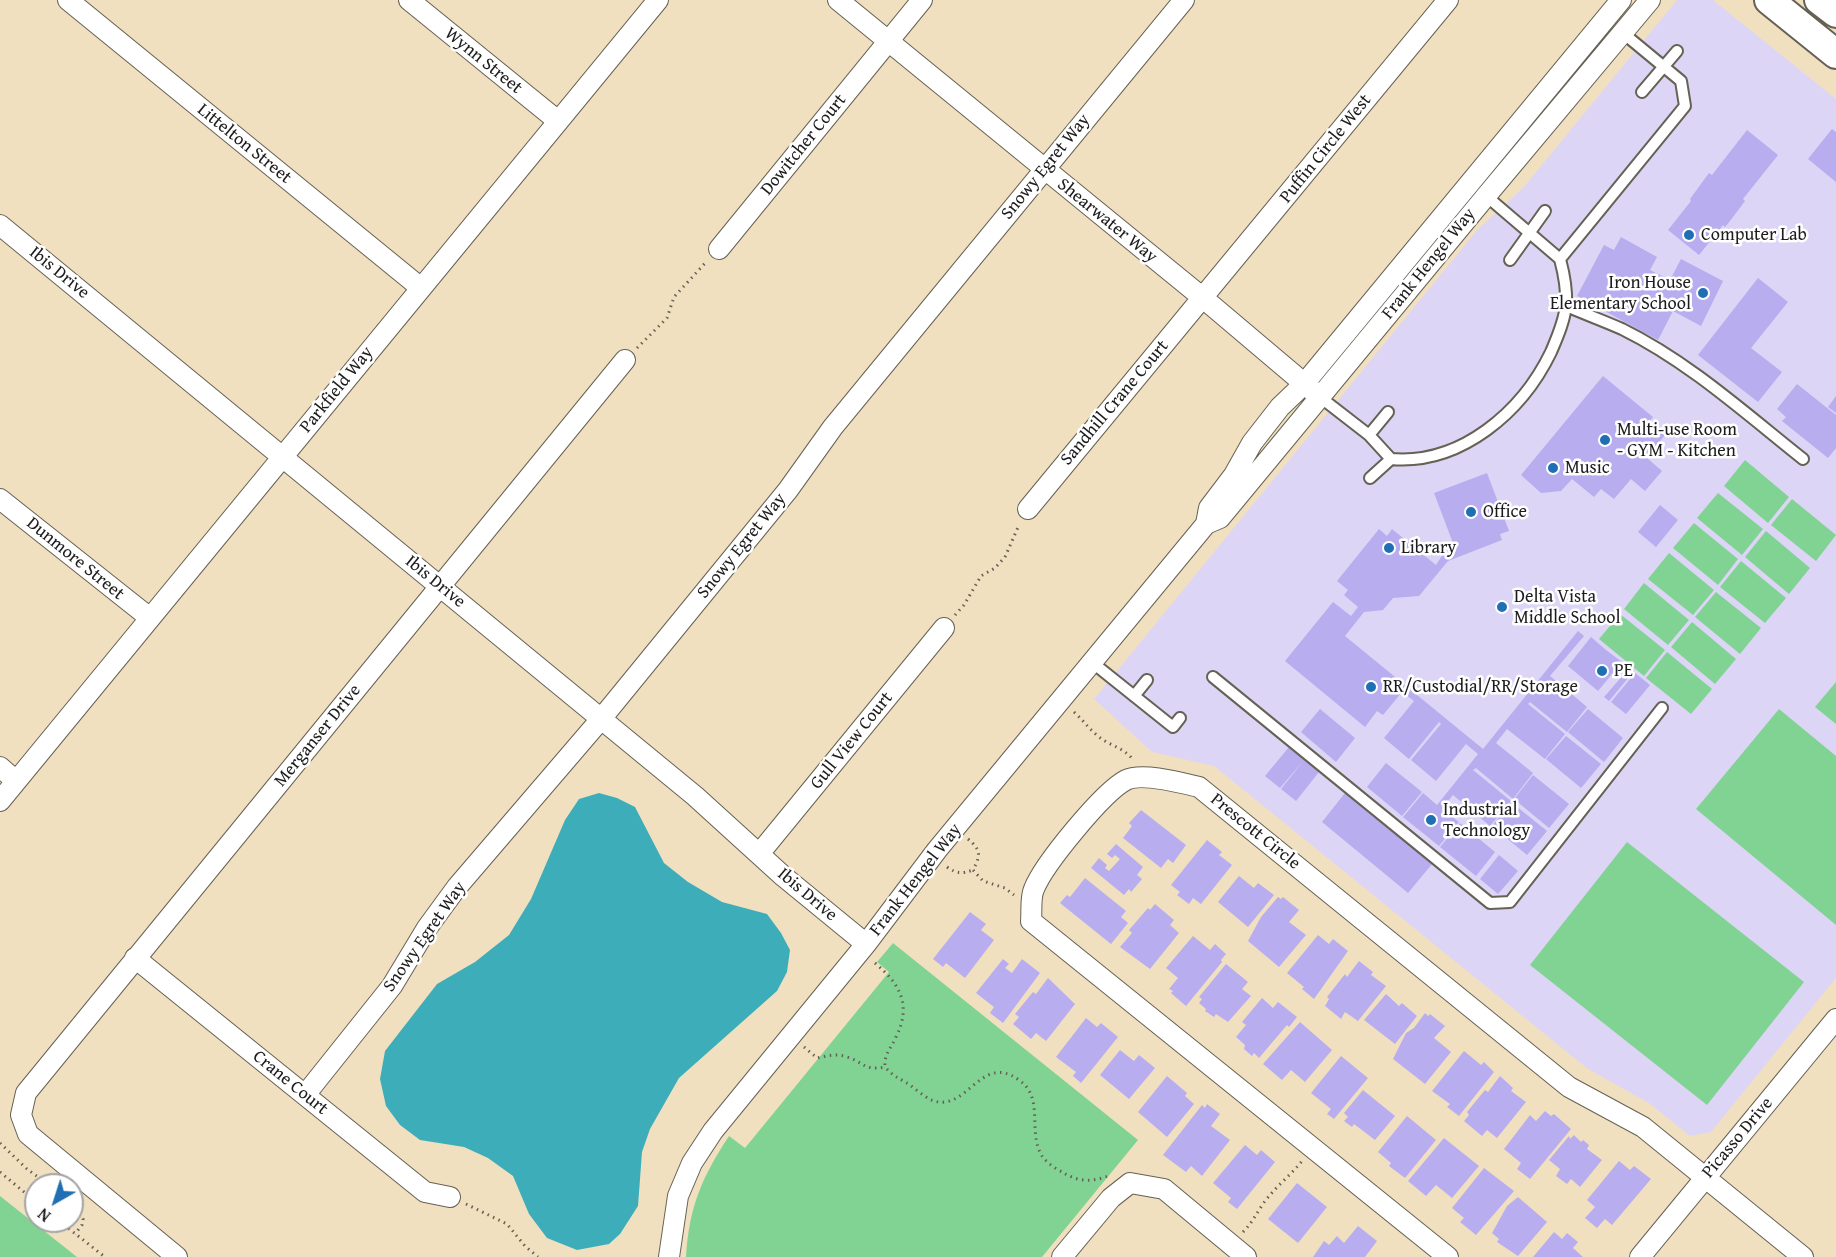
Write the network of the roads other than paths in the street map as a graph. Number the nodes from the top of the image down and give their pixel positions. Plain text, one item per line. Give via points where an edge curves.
1 (68, 0) edge
2 (409, 0) edge
3 (657, 0) edge
4 (838, 0) edge
5 (922, 0) edge
6 (1184, 0) edge
7 (1448, 0) edge
8 (1621, 0) edge
9 (1650, 0) edge
10 (1769, 0) edge
11 (1819, 0) edge
12 (1836, 14) edge
13 (1623, 33) junction
14 (888, 41) junction
15 (1677, 51) dead end
16 (1836, 54) edge
17 (1664, 66) junction
18 (1642, 93) dead end
19 (558, 121) junction
20 (1044, 169) junction
21 (1470, 183) junction
22 (1486, 195) junction
23 (1545, 211) dead end
24 (0, 225) edge
25 (1529, 233) junction
26 (719, 249) road end
27 (1560, 259) junction
28 (1510, 260) dead end
29 (421, 288) junction
30 (1203, 298) junction
31 (1566, 306) junction
32 (625, 360) road end
33 (1304, 384) junction
34 (1320, 397) junction
35 (1388, 412) dead end
36 (1369, 435) junction
37 (282, 457) junction
38 (1391, 459) junction
39 (1803, 459) dead end
40 (1370, 478) dead end
41 (0, 499) edge
42 (1028, 509) road end
43 (1206, 524) junction
44 (441, 587) junction
45 (150, 618) junction
46 (945, 628) road end
47 (1093, 663) junction
48 (1213, 677) dead end
49 (1147, 680) dead end
50 (1134, 696) junction
51 (1662, 708) dead end
52 (601, 718) junction
53 (1180, 718) dead end
54 (0, 767) edge
55 (16, 781) junction
56 (0, 801) edge
57 (759, 854) junction
58 (866, 944) junction
59 (135, 958) junction
60 (1836, 1019) edge
61 (305, 1095) junction
62 (1705, 1177) junction
63 (450, 1197) road end
64 (1232, 1245) edge
65 (177, 1257) edge
66 (669, 1257) edge
67 (1062, 1257) edge
68 (1448, 1257) edge
69 (1640, 1257) edge
70 (1803, 1257) edge

1 - 29 street, Littelton Street
2 - 19 street, Wynn Street
3 - 19 street, Parkfield Way
4 - 14 street, Shearwater Way
5 - 14 street, Dowitcher Court
6 - 20 street, Snowy Egret Way
7 - 30 street, Puffin Circle West
8 - 21 street, Frank Hengel Way
9 - 13 street, Frank Hengel Way
10 - 16 street
11 - 12 street
13 - 17 lane
13 - 22 street, Frank Hengel Way
14 - 20 street, Shearwater Way
14 - 26 street, Dowitcher Court
15 - 17 lane
17 - 18 lane
17 - 27 lane via 1681,81 1685,106
19 - 29 street, Parkfield Way
20 - 30 street, Shearwater Way
20 - 52 street, Snowy Egret Way
21 - 22 lane
21 - 33 street, Frank Hengel Way
22 - 25 lane
22 - 34 street, Frank Hengel Way
23 - 25 lane
24 - 37 street, Ibis Drive
25 - 27 lane
25 - 28 lane
27 - 31 lane via 1566,278
29 - 37 street, Parkfield Way
30 - 33 street, Shearwater Way
30 - 42 street, Sandhill Crane Court
31 - 38 lane via 1542,370 1516,406 1452,450 1408,460
31 - 39 lane via 1622,329 1660,351 1709,383
32 - 44 street, Merganser Drive
33 - 34 street, Shearwater Way
33 - 43 street, Frank Hengel Way via 1280,407 1252,444 1209,508
34 - 36 lane
34 - 43 street, Frank Hengel Way via 1220,518
35 - 36 lane
36 - 38 lane
37 - 44 street, Ibis Drive
37 - 45 street, Parkfield Way
38 - 40 lane
41 - 45 street, Dunmore Street
43 - 47 street, Frank Hengel Way
44 - 52 street, Ibis Drive
44 - 59 street, Merganser Drive
45 - 55 street, Parkfield Way
46 - 57 street, Gull View Court
47 - 50 lane
47 - 58 street, Frank Hengel Way via 932,856
48 - 51 lane via 1490,903 1510,902
49 - 50 lane
50 - 53 lane via 1173,727
52 - 57 street, Ibis Drive
52 - 61 street, Snowy Egret Way via 458,887 427,928 392,986
54 - 55 street
55 - 56 street, Parkfield Way
57 - 58 street, Ibis Drive
58 - 66 street, Frank Hengel Way via 713,1131 692,1163 678,1196
59 - 61 street, Crane Court
59 - 65 street, Merganser Drive via 26,1092 21,1115 28,1134 38,1144
60 - 62 street, Picasso Drive
61 - 63 street, Crane Court via 425,1192
62 - 68 street, Prescott Circle via 1643,1127 1569,1087 1199,787 1163,778 1128,779 1100,800 1044,870 1033,891 1031,921
62 - 69 street, Picasso Drive
62 - 70 street, Prescott Circle
64 - 67 street via 1164,1190 1130,1183 1111,1198

